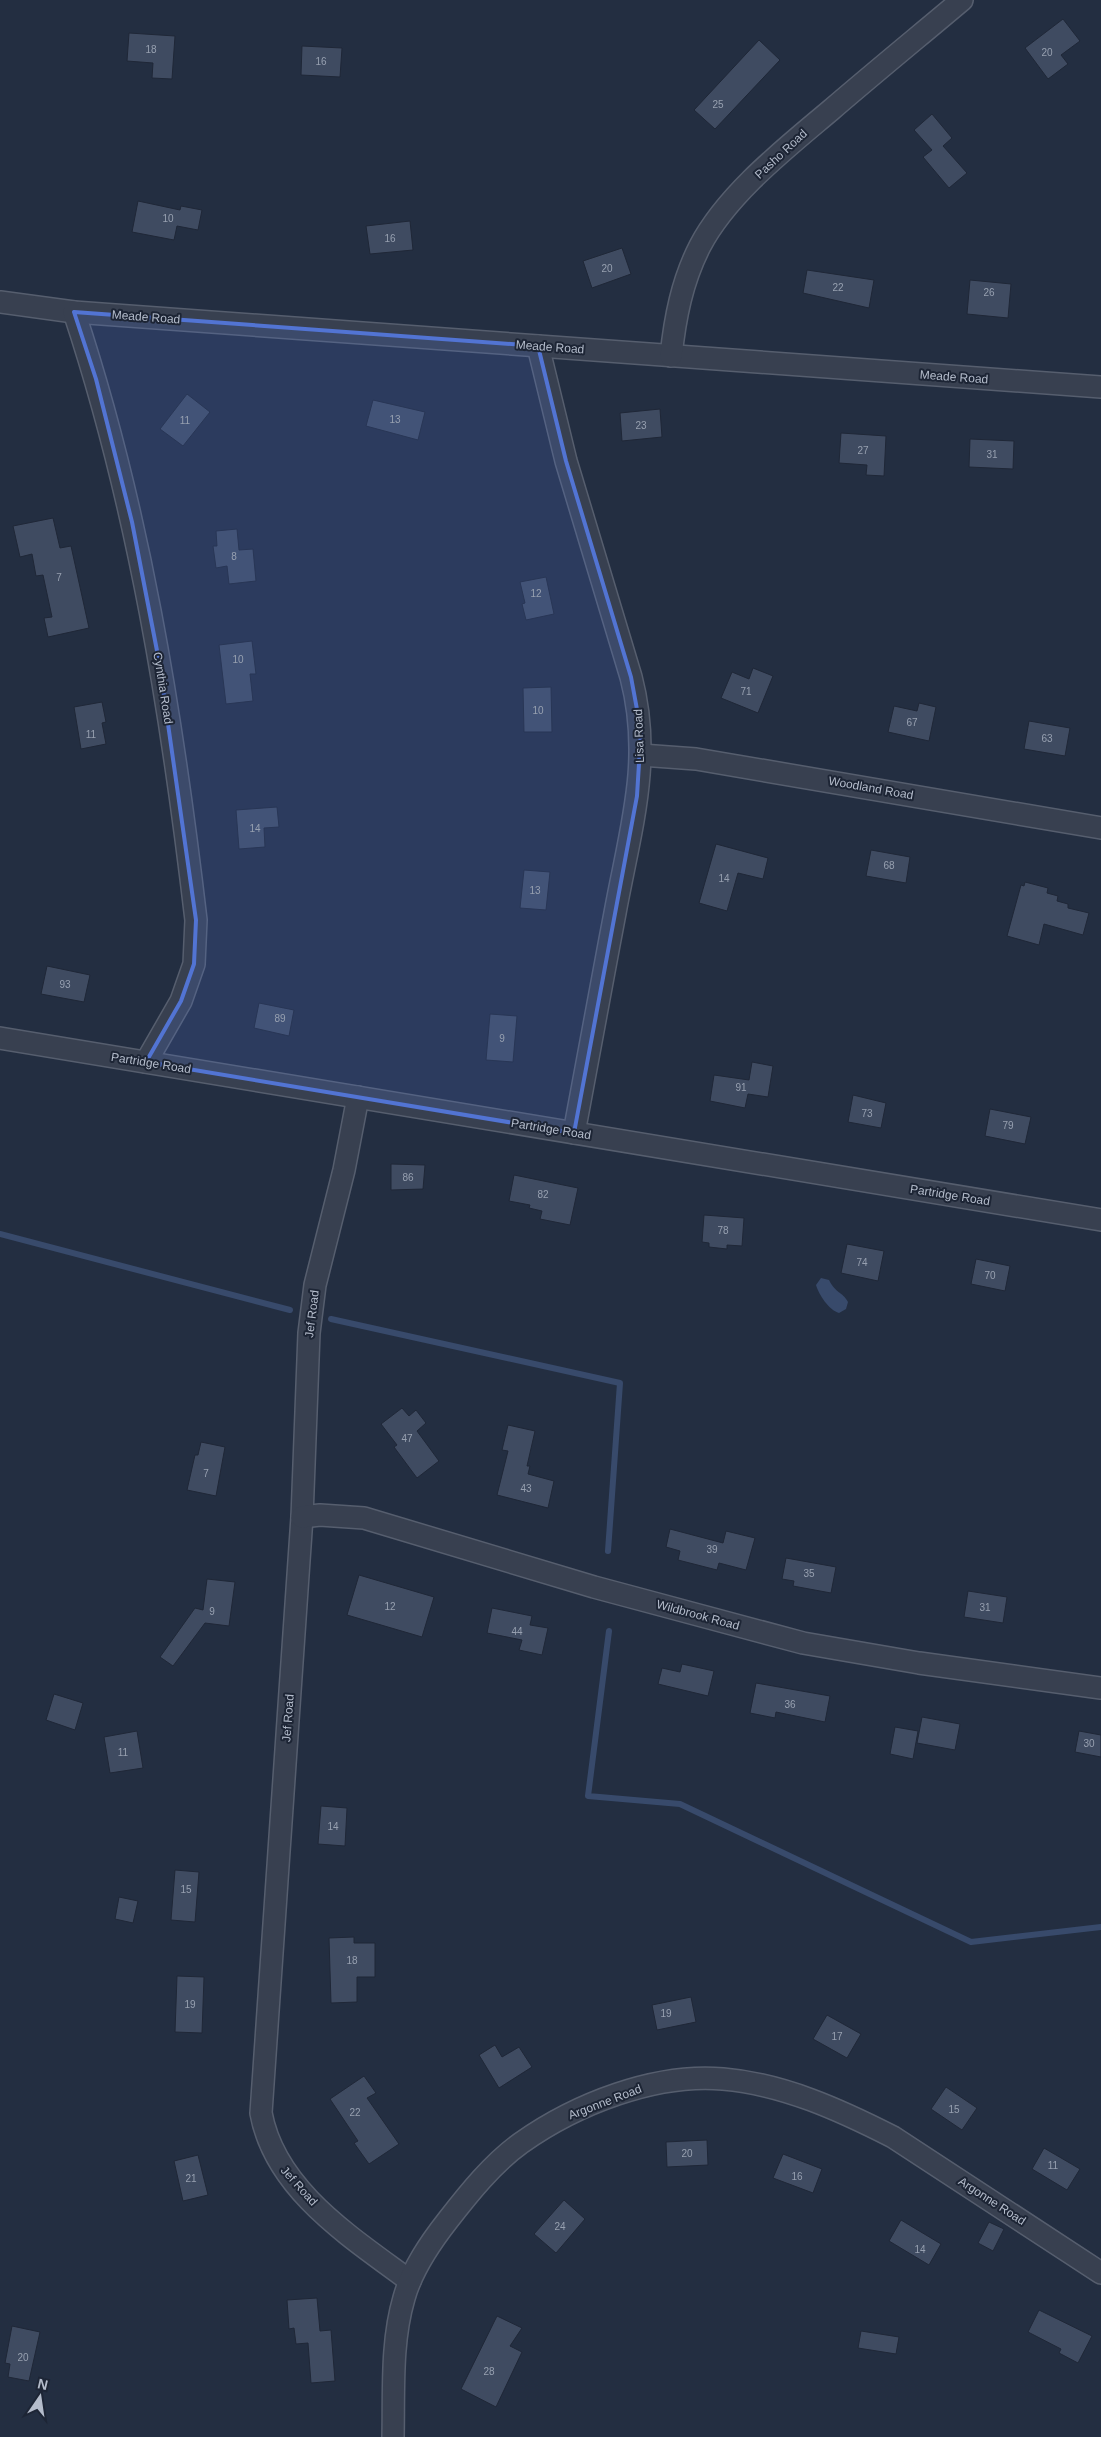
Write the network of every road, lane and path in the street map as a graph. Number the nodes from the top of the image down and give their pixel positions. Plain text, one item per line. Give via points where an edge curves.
1 (962, 0) edge
2 (0, 302) edge
3 (74, 312) junction
4 (538, 346) junction
5 (671, 356) junction
6 (1101, 387) edge
7 (641, 755) junction
8 (1101, 828) edge
9 (0, 1038) edge
10 (146, 1062) junction
11 (358, 1097) junction
12 (574, 1133) junction
13 (1101, 1220) edge
14 (302, 1517) junction
15 (1101, 1688) edge
16 (1101, 2273) edge
17 (410, 2281) junction
18 (393, 2437) edge

1 - 5 street, Pasho Road via 788,146 728,206 700,246 686,279 676,315
2 - 3 street, Meade Road
3 - 4 street, Meade Road
3 - 10 street, Cynthia Road via 96,379 136,541 159,661 196,920 194,964 188,982 181,1001
4 - 5 street, Meade Road
4 - 7 street, Lisa Road via 566,461 638,705
5 - 6 street, Meade Road
7 - 8 street, Woodland Road via 696,759
7 - 12 street, Lisa Road via 637,796
9 - 10 street, Partridge Road
10 - 11 street, Partridge Road
11 - 12 street, Partridge Road
11 - 14 street, Jef Road via 344,1170 315,1285 309,1333
12 - 13 street, Partridge Road
14 - 15 street, Wildbrook Road via 364,1518 594,1588 803,1643
14 - 17 street, Jef Road via 261,2113 268,2140 287,2176 336,2225
16 - 17 street, Argonne Road via 893,2137 860,2120 756,2083 698,2079 669,2081 625,2092 556,2120 520,2144 462,2202 437,2234
17 - 18 street, Argonne Road via 398,2328

